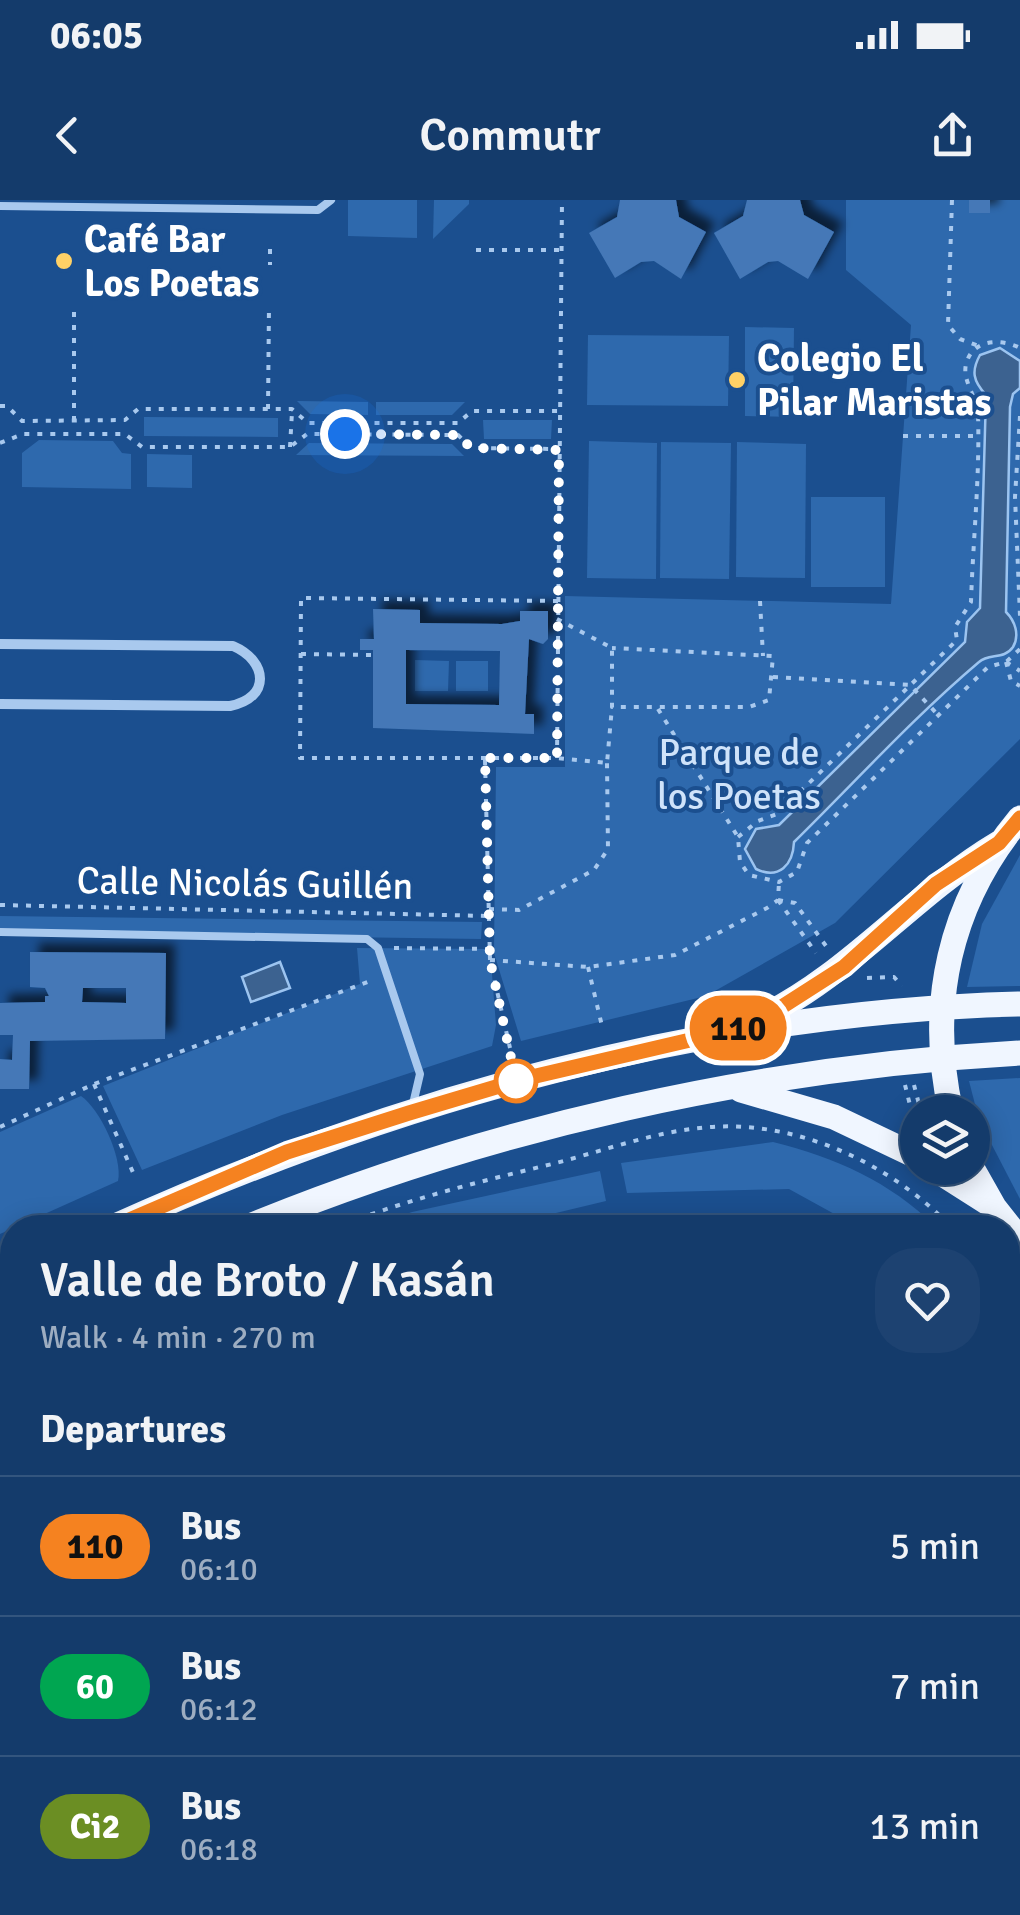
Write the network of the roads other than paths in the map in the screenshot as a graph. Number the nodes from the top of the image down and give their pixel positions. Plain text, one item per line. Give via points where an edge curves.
1 (331, 200) edge
2 (0, 206) edge
3 (0, 644) edge
4 (0, 704) edge
5 (1020, 818) edge
6 (999, 843) junction
7 (0, 932) edge
8 (1020, 1004) edge
9 (940, 1006) junction
10 (733, 1030) junction
11 (1020, 1053) edge
12 (941, 1059) junction
13 (731, 1088) junction
14 (948, 1095) edge
15 (409, 1113) junction
16 (900, 1148) edge
17 (961, 1185) edge
18 (982, 1185) edge
19 (994, 1206) junction
20 (140, 1215) edge
21 (281, 1215) edge
22 (1001, 1215) edge

1 - 2 lane via 318,210
3 - 4 street via 233,646 257,663 259,678 249,702 230,706
5 - 6 main road
6 - 9 main road via 965,904
6 - 10 main road via 936,884 832,976
7 - 15 lane, Calle Nicolás Guillén via 354,936 378,948 420,1074
8 - 9 main road
9 - 10 main road
9 - 12 main road
10 - 15 main road
11 - 12 main road
12 - 13 main road
12 - 14 main road
13 - 16 main road via 834,1117
13 - 21 main road via 420,1165
15 - 20 main road via 287,1152
17 - 19 main road
18 - 19 main road
19 - 22 main road

